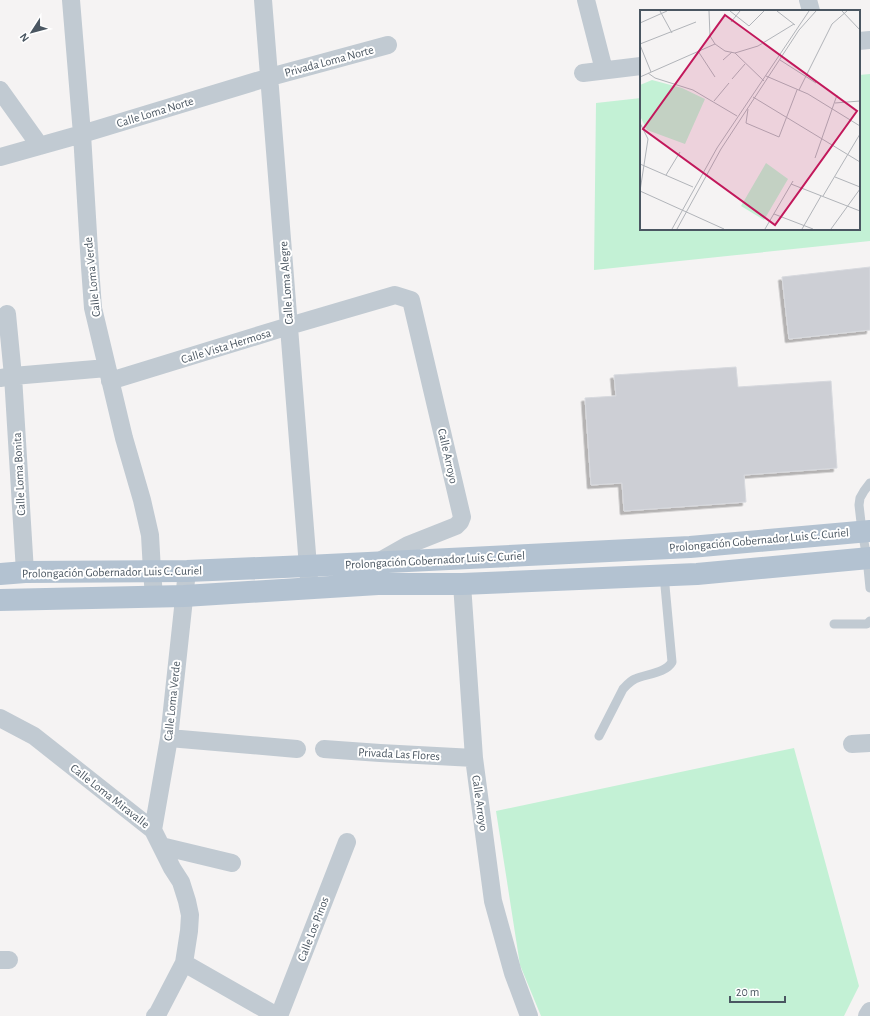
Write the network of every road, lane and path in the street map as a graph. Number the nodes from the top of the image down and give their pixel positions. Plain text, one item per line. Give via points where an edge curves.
1 (71, 0) edge
2 (263, 0) edge
3 (586, 0) edge
4 (808, 0) edge
5 (811, 10) edge
6 (870, 40) edge
7 (860, 41) edge
8 (388, 45) dead end
9 (640, 66) edge
10 (604, 70) junction
11 (583, 73) dead end
12 (270, 77) junction
13 (0, 90) edge
14 (82, 134) junction
15 (40, 146) junction
16 (0, 157) edge
17 (411, 300) joint
18 (7, 314) dead end
19 (289, 326) junction
20 (109, 374) junction
21 (7, 377) edge
22 (870, 483) edge
23 (866, 531) edge
24 (869, 558) edge
25 (378, 562) junction
26 (308, 566) junction
27 (152, 571) junction
28 (187, 571) junction
29 (25, 572) junction
30 (0, 574) edge
31 (664, 575) junction
32 (462, 584) junction
33 (309, 588) junction
34 (870, 588) edge
35 (154, 596) junction
36 (184, 596) junction
37 (0, 600) edge
38 (870, 621) edge
39 (834, 624) dead end
40 (0, 718) edge
41 (599, 736) dead end
42 (169, 738) junction
43 (870, 742) edge
44 (852, 744) dead end
45 (297, 749) dead end
46 (324, 749) dead end
47 (474, 758) junction
48 (153, 830) junction
49 (347, 842) dead end
50 (161, 846) junction
51 (232, 863) dead end
52 (184, 962) junction
53 (870, 1011) edge
54 (155, 1016) edge
55 (278, 1016) edge
56 (530, 1016) edge
57 (867, 1016) edge

1 - 14 street, Calle Loma Verde
2 - 12 street, Calle Loma Alegre
3 - 10 street
4 - 5 street
6 - 7 street
8 - 12 street, Privada Loma Norte
9 - 10 street
10 - 11 street
12 - 14 street, Calle Loma Norte
12 - 19 street, Calle Loma Alegre
13 - 15 street
14 - 15 street, Calle Loma Norte
14 - 20 street, Calle Loma Verde via 93,308
15 - 16 street
17 - 19 street, Calle Vista Hermosa via 395,295
17 - 25 street, Calle Arroyo via 462,517 456,526 408,545
18 - 21 street, Calle Loma Bonita
19 - 20 street, Calle Vista Hermosa
19 - 26 street, Calle Loma Alegre
20 - 21 street, Calle Vista Hermosa
20 - 27 street, Calle Loma Verde via 150,535
21 - 29 street, Calle Loma Bonita
22 - 23 lane via 860,498 859,505
23 - 24 lane
23 - 25 main road, Prolongación Gobernador Luis C. Curiel via 690,547
24 - 31 main road, Prolongación Gobernador Luis C. Curiel
24 - 34 lane
25 - 26 main road, Prolongación Gobernador Luis C. Curiel
26 - 28 main road, Prolongación Gobernador Luis C. Curiel
26 - 33 street, Calle Loma Alegre
27 - 28 main road, Prolongación Gobernador Luis C. Curiel
27 - 29 main road, Prolongación Gobernador Luis C. Curiel
27 - 35 street, Calle Loma Verde
28 - 36 street, Calle Loma Verde
29 - 30 main road, Prolongación Gobernador Luis C. Curiel
31 - 32 main road, Prolongación Gobernador Luis C. Curiel
31 - 41 lane via 672,662 667,668 634,679 623,689
32 - 33 main road, Prolongación Gobernador Luis C. Curiel via 378,584
32 - 47 street, Calle Arroyo
33 - 36 main road, Prolongación Gobernador Luis C. Curiel
35 - 36 main road, Prolongación Gobernador Luis C. Curiel
35 - 37 main road, Prolongación Gobernador Luis C. Curiel
36 - 42 street, Calle Loma Verde
38 - 39 lane via 867,624
40 - 48 street, Calle Loma Miravalle via 34,736
42 - 45 street
42 - 48 street, Calle Loma Verde
43 - 44 street
46 - 47 street, Privada Las Flores
47 - 56 street, Calle Arroyo via 493,901 513,973
48 - 50 street, Calle Loma Miravalle
49 - 55 street, Calle Los Pinos
50 - 51 street
50 - 52 street, Calle Loma Miravalle via 181,882 190,915
52 - 54 street
52 - 55 street
53 - 57 street

